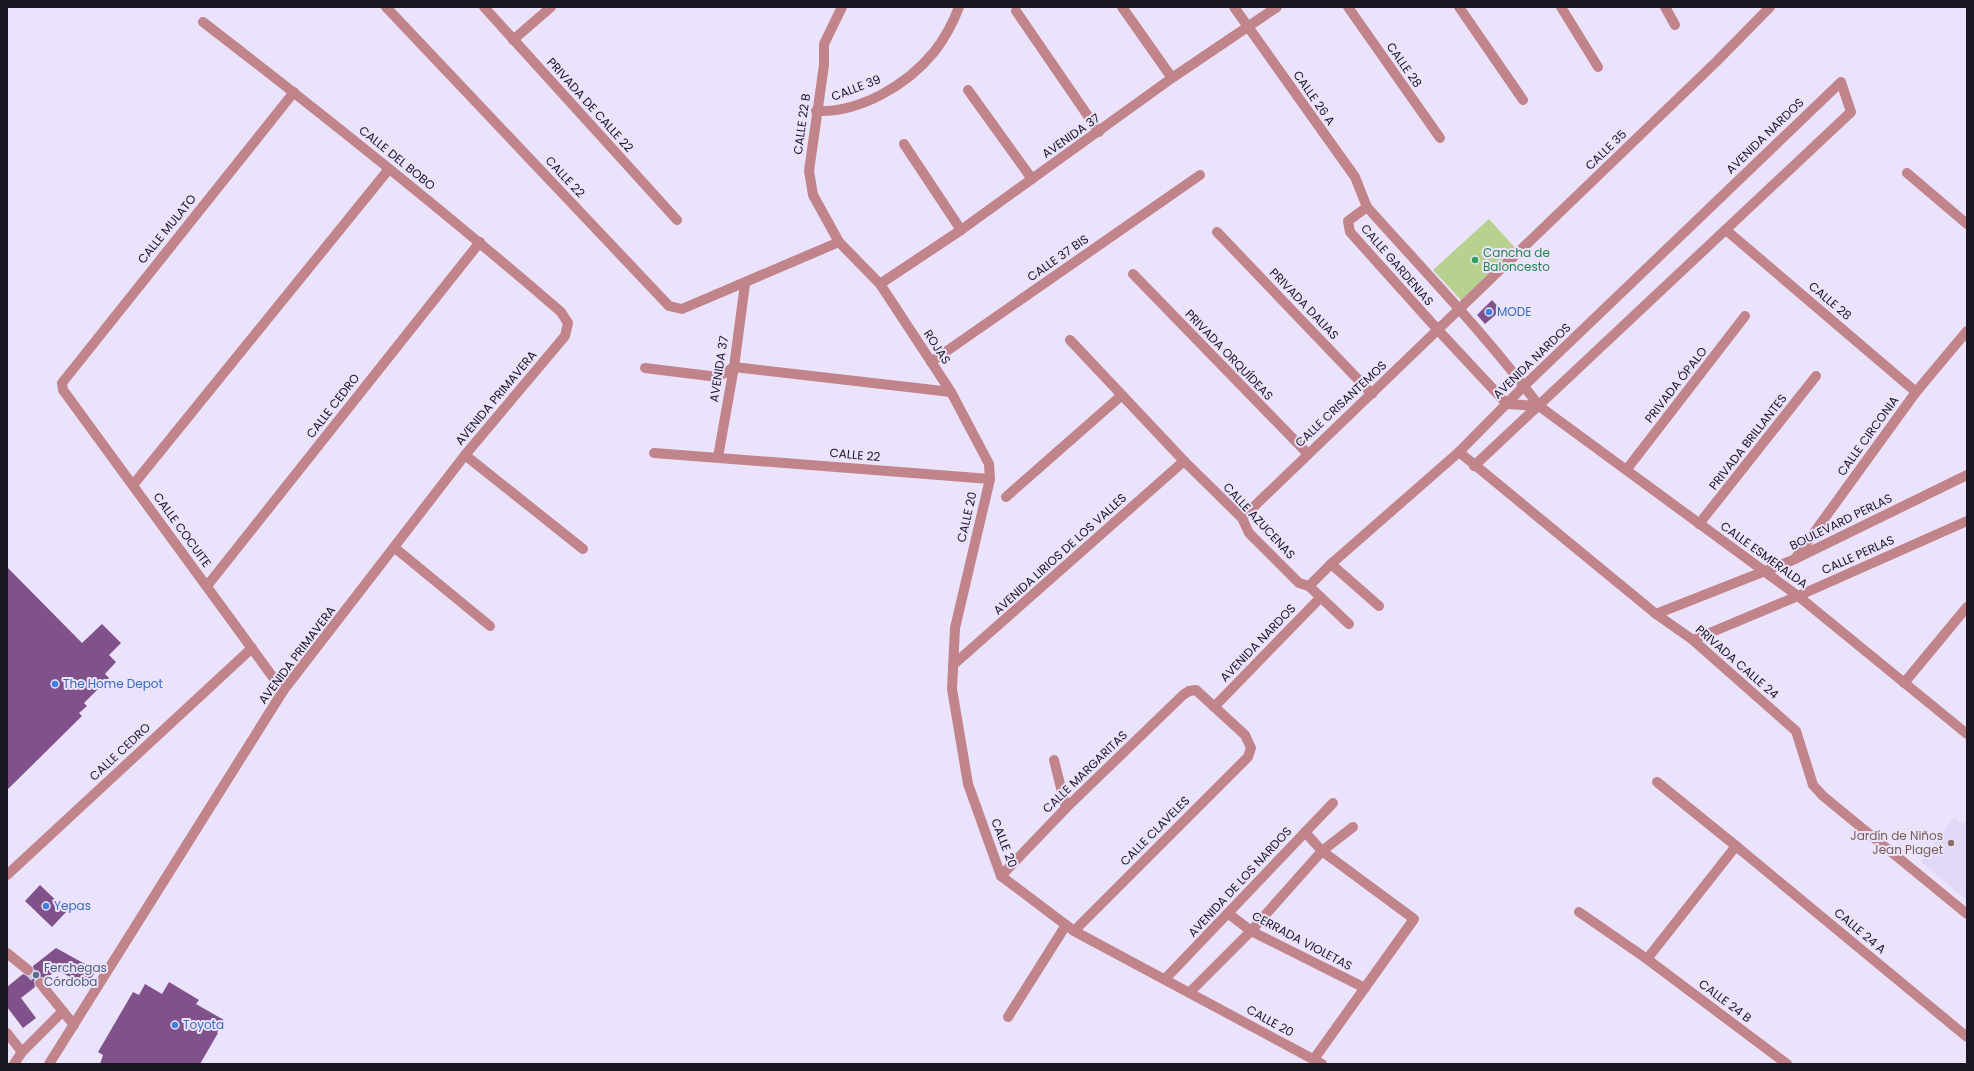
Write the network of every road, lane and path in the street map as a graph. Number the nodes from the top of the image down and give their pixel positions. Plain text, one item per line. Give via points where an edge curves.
1 (386, 7) edge
2 (484, 7) edge
3 (551, 7) edge
4 (842, 7) edge
5 (959, 7) edge
6 (1122, 7) edge
7 (1234, 7) edge
8 (1277, 7) edge
9 (1348, 7) edge
10 (1459, 7) edge
11 (1561, 7) edge
12 (1665, 7) edge
13 (1770, 7) edge
14 (1016, 11) dead end
15 (203, 22) dead end
16 (1675, 25) dead end
17 (1248, 27) junction
18 (513, 40) junction
19 (1598, 67) dead end
20 (1172, 78) junction
21 (968, 90) dead end
22 (294, 92) junction
23 (1523, 100) dead end
24 (816, 111) junction
25 (1099, 132) junction
26 (1440, 138) dead end
27 (904, 144) dead end
28 (389, 169) junction
29 (1907, 173) dead end
30 (1200, 175) dead end
31 (1032, 179) junction
32 (1367, 207) junction
33 (676, 220) dead end
34 (1967, 224) edge
35 (961, 230) junction
36 (1726, 230) junction
37 (1217, 232) dead end
38 (480, 242) junction
39 (839, 242) junction
40 (1132, 274) dead end
41 (744, 284) junction
42 (880, 284) junction
43 (1459, 310) junction
44 (1745, 316) dead end
45 (568, 323) joint
46 (1438, 330) junction
47 (1967, 330) edge
48 (1070, 340) dead end
49 (931, 362) junction
50 (734, 367) junction
51 (645, 368) dead end
52 (1816, 376) dead end
53 (62, 383) joint
54 (1524, 386) junction
55 (951, 392) junction
56 (1916, 392) junction
57 (1372, 394) junction
58 (1122, 395) junction
59 (1507, 404) junction
60 (1539, 406) junction
61 (1459, 452) junction
62 (654, 453) dead end
63 (1308, 454) junction
64 (465, 455) junction
65 (718, 457) junction
66 (1184, 461) junction
67 (1474, 466) junction
68 (1627, 469) junction
69 (1967, 475) edge
70 (990, 479) junction
71 (132, 485) junction
72 (1006, 497) dead end
73 (1242, 518) junction
74 (1967, 521) edge
75 (1699, 524) junction
76 (395, 548) junction
77 (583, 549) dead end
78 (1793, 560) junction
79 (1331, 564) junction
80 (1765, 571) junction
81 (207, 586) junction
82 (1309, 586) junction
83 (1798, 596) junction
84 (1320, 598) junction
85 (1379, 606) dead end
86 (1967, 608) edge
87 (1656, 614) junction
88 (1349, 624) dead end
89 (490, 626) dead end
90 (1693, 640) junction
91 (252, 648) junction
92 (953, 665) junction
93 (1904, 683) junction
94 (283, 692) junction
95 (1214, 707) junction
96 (1967, 734) edge
97 (1054, 760) dead end
98 (1657, 782) dead end
99 (1333, 803) dead end
100 (1066, 808) junction
101 (1353, 827) dead end
102 (1305, 832) junction
103 (1736, 846) junction
104 (1322, 851) junction
105 (7, 875) edge
106 (1001, 876) junction
107 (1579, 912) dead end
108 (1229, 914) junction
109 (1967, 914) edge
110 (1070, 928) junction
111 (1251, 931) junction
112 (7, 953) edge
113 (1647, 959) junction
114 (28, 970) tunnel mouth
115 (1165, 979) junction
116 (40, 983) tunnel mouth
117 (1365, 988) junction
118 (1190, 992) junction
119 (63, 1011) junction
120 (1008, 1017) dead end
121 (74, 1025) junction
122 (7, 1033) edge
123 (1967, 1037) edge
124 (22, 1052) junction
125 (1318, 1062) edge
126 (14, 1064) edge
127 (49, 1064) edge
128 (1787, 1064) edge

1 - 41 street, CALLE 22 via 669,306 682,309
2 - 18 street, PRIVADA DE CALLE 22
3 - 18 street
4 - 24 street, CALLE 22 B via 824,44 824,66
5 - 24 street, CALLE 39 via 951,28 933,53 911,75 885,93 856,105 830,112
6 - 20 street
7 - 17 street, CALLE 26 A
8 - 17 street, AVENIDA 37
9 - 26 street, CALLE 28
10 - 23 street
11 - 19 street
12 - 16 street
13 - 43 street, CALLE 35
14 - 25 street
15 - 22 street, CALLE DEL BOBO
17 - 20 street, AVENIDA 37
17 - 32 street, CALLE 26 A via 1354,177
18 - 33 street, PRIVADA DE CALLE 22
20 - 25 street, AVENIDA 37
21 - 31 street
22 - 28 street, CALLE DEL BOBO
22 - 53 street, CALLE MULATO
24 - 39 street, CALLE 22 B via 809,171 813,195
25 - 31 street, AVENIDA 37
27 - 35 street
28 - 38 street, CALLE DEL BOBO
28 - 71 street
29 - 34 street
30 - 49 street, CALLE 37 BIS
31 - 35 street, AVENIDA 37
32 - 43 street, CALLE GARDENIAS
32 - 46 street, CALLE GARDENIAS via 1348,221 1350,232
35 - 42 street, AVENIDA 37
36 - 54 street, AVENIDA NARDOS via 1851,112 1840,82
36 - 56 street, CALLE 28
36 - 60 street, AVENIDA NARDOS
37 - 57 street, PRIVADA DALIAS
38 - 45 street, CALLE DEL BOBO via 561,312
38 - 81 street, CALLE CEDRO
39 - 41 street, CALLE 22
39 - 42 street, ROJAS
40 - 63 street, PRIVADA ORQUÍDEAS
41 - 50 street, AVENIDA 37
42 - 49 street, ROJAS
43 - 46 street, CALLE CRISANTEMOS
43 - 54 street, CALLE GARDENIAS
44 - 68 street, PRIVADA ÓPALO
45 - 64 street, AVENIDA PRIMAVERA via 565,336
46 - 57 street, CALLE CRISANTEMOS
46 - 59 street, CALLE GARDENIAS
47 - 56 street, CALLE CIRCONIA
48 - 58 street, CALLE AZUCENAS
49 - 55 street, ROJAS
50 - 51 street via 718,378
50 - 55 street
50 - 65 street, AVENIDA 37
52 - 75 street, PRIVADA BRILLANTES
53 - 71 street, CALLE COCUITE via 63,390
54 - 59 street, AVENIDA NARDOS
54 - 60 street, CALLE GARDENIAS
55 - 70 street, ROJAS via 989,464
56 - 78 street, CALLE CIRCONIA
57 - 63 street, CALLE CRISANTEMOS
58 - 66 street, CALLE AZUCENAS
58 - 72 street
59 - 60 street
59 - 61 street, AVENIDA NARDOS
60 - 67 street, AVENIDA NARDOS
60 - 68 street, CALLE ESMERALDA
61 - 67 street, PRIVADA CALLE 24
61 - 79 street, AVENIDA NARDOS
62 - 65 street, CALLE 22
63 - 73 street, CALLE CRISANTEMOS
64 - 76 street, AVENIDA PRIMAVERA
64 - 77 street
65 - 70 street, CALLE 22
66 - 73 street, CALLE AZUCENAS
66 - 92 street, AVENIDA LIRIOS DE LOS VALLES
67 - 87 street, PRIVADA CALLE 24
68 - 75 street, CALLE ESMERALDA
69 - 78 street, BOULEVARD PERLAS
70 - 92 street, CALLE 20 via 955,628
71 - 81 street, CALLE COCUITE
73 - 82 street, CALLE AZUCENAS via 1249,533 1300,583
74 - 83 street, CALLE PERLAS
75 - 80 street, CALLE ESMERALDA
76 - 89 street
76 - 94 street, AVENIDA PRIMAVERA
78 - 80 street, BOULEVARD PERLAS
79 - 82 street, AVENIDA NARDOS
79 - 85 street
80 - 83 street, CALLE ESMERALDA
80 - 87 street, BOULEVARD PERLAS
81 - 91 street, CALLE COCUITE
82 - 84 street, CALLE AZUCENAS
83 - 90 street, CALLE PERLAS
83 - 93 street, CALLE ESMERALDA
84 - 88 street, CALLE AZUCENAS
84 - 95 street, AVENIDA NARDOS
86 - 93 street
87 - 90 street, PRIVADA CALLE 24
90 - 109 street, PRIVADA CALLE 24 via 1796,731 1813,785 1823,796
91 - 94 street, CALLE COCUITE
91 - 105 street, CALLE CEDRO
92 - 106 street, CALLE 20 via 952,689 968,784
93 - 96 street, CALLE ESMERALDA
94 - 121 street, AVENIDA PRIMAVERA
95 - 100 street, CALLE MARGARITAS via 1196,690 1189,691
95 - 110 street, CALLE CLAVELES via 1245,735 1251,748 1248,757
97 - 100 street
98 - 103 street, CALLE 24 A
99 - 102 street, AVENIDA DE LOS NARDOS
100 - 106 street, CALLE MARGARITAS
101 - 104 street
102 - 104 street
102 - 108 street, AVENIDA DE LOS NARDOS
103 - 113 street
103 - 123 street, CALLE 24 A
104 - 111 street
104 - 117 street via 1414,919
106 - 110 street, CALLE 20
107 - 113 street, CALLE 24 B
108 - 111 street, CERRADA VIOLETAS
108 - 115 street, AVENIDA DE LOS NARDOS
110 - 115 street, CALLE 20
110 - 120 street, CALLE CLAVELES
111 - 117 street, CERRADA VIOLETAS
111 - 118 street
112 - 114 street
113 - 128 street, CALLE 24 B
115 - 118 street, CALLE 20
116 - 119 street
117 - 125 street
118 - 125 street, CALLE 20
119 - 121 street
119 - 124 street
121 - 127 street, AVENIDA PRIMAVERA
122 - 124 street
124 - 126 street

